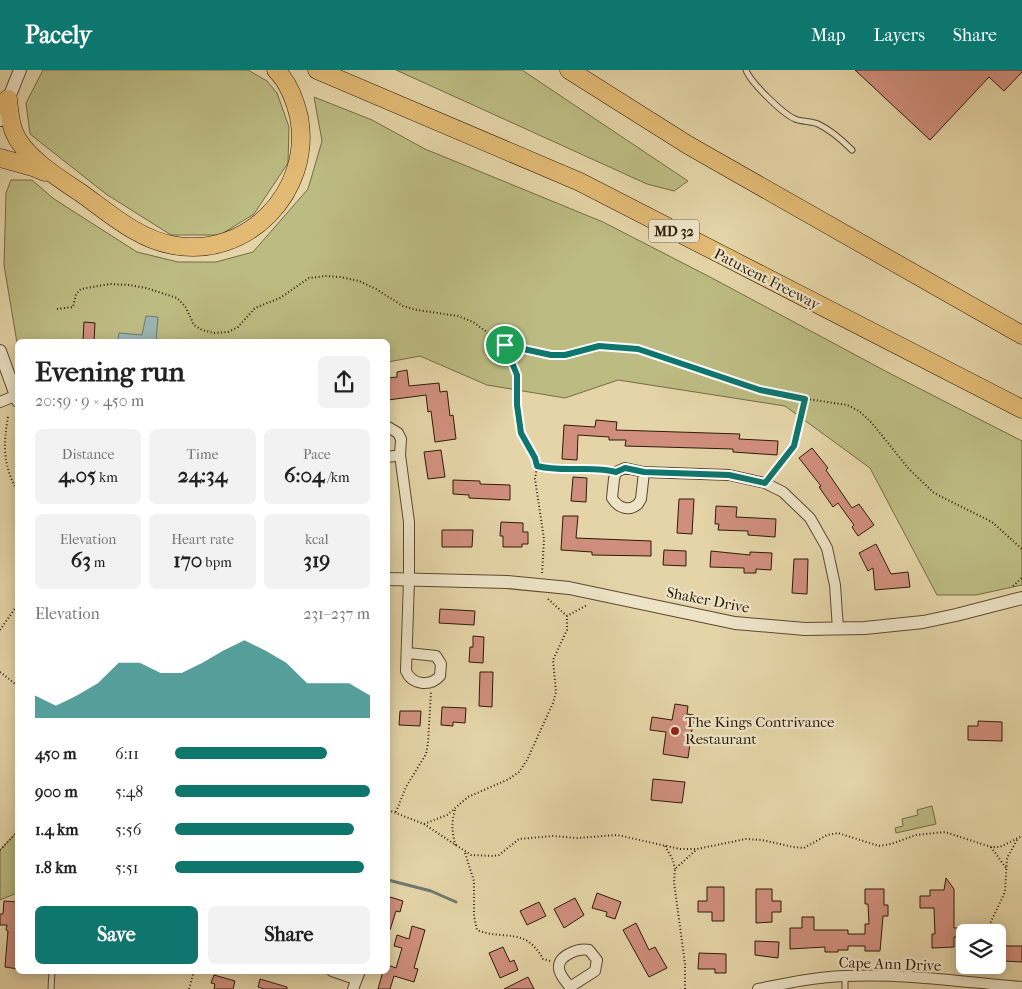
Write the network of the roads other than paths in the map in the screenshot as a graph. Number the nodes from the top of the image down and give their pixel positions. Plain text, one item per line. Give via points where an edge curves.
1 (20, 70) edge
2 (276, 70) edge
3 (317, 70) edge
4 (568, 70) edge
5 (746, 70) edge
6 (4, 102) edge
7 (0, 120) edge
8 (852, 150) dead end
9 (0, 158) edge
10 (61, 180) junction
11 (1022, 335) edge
12 (0, 351) edge
13 (15, 396) edge
14 (15, 399) edge
15 (0, 402) edge
16 (1022, 410) edge
17 (390, 428) edge
18 (400, 456) junction
19 (390, 457) edge
20 (644, 472) junction
21 (390, 579) edge
22 (409, 579) junction
23 (1022, 598) edge
24 (838, 629) junction
25 (408, 653) junction
26 (52, 974) edge
27 (340, 974) edge
28 (845, 976) junction
29 (356, 980) edge
30 (1022, 987) edge
31 (571, 988) edge
32 (51, 989) edge
33 (758, 989) edge
34 (845, 989) edge

1 - 6 street
2 - 10 highway via 290,90 297,108 301,128 298,166 270,215 240,237 205,247 152,240
3 - 16 highway, Patuxent Freeway / MD 32 via 580,182
4 - 11 highway via 688,145
5 - 8 lane via 751,80 789,116 817,123
6 - 7 street
6 - 10 highway via 21,143
9 - 10 highway via 33,167
12 - 13 street
14 - 15 street
17 - 18 street via 401,439
18 - 19 street
18 - 22 street via 409,522
20 - 20 street via 625,468 616,472 612,498 620,507 634,508 641,499
20 - 24 street via 729,475 765,483 784,492 810,518 823,540 832,566
21 - 22 street, Shaker Drive
22 - 24 street, Shaker Drive via 569,588 735,623
22 - 25 street
23 - 24 street, Shaker Drive via 923,622
25 - 25 street via 405,664 408,677 431,683 440,676 440,659 430,654
26 - 32 lane
27 - 29 street
28 - 30 street, Cape Ann Drive via 888,976
28 - 33 street, Cape Ann Drive
28 - 34 lane
31 - 31 street via 595,971 597,964 590,950 579,950 562,958 559,963 560,973

